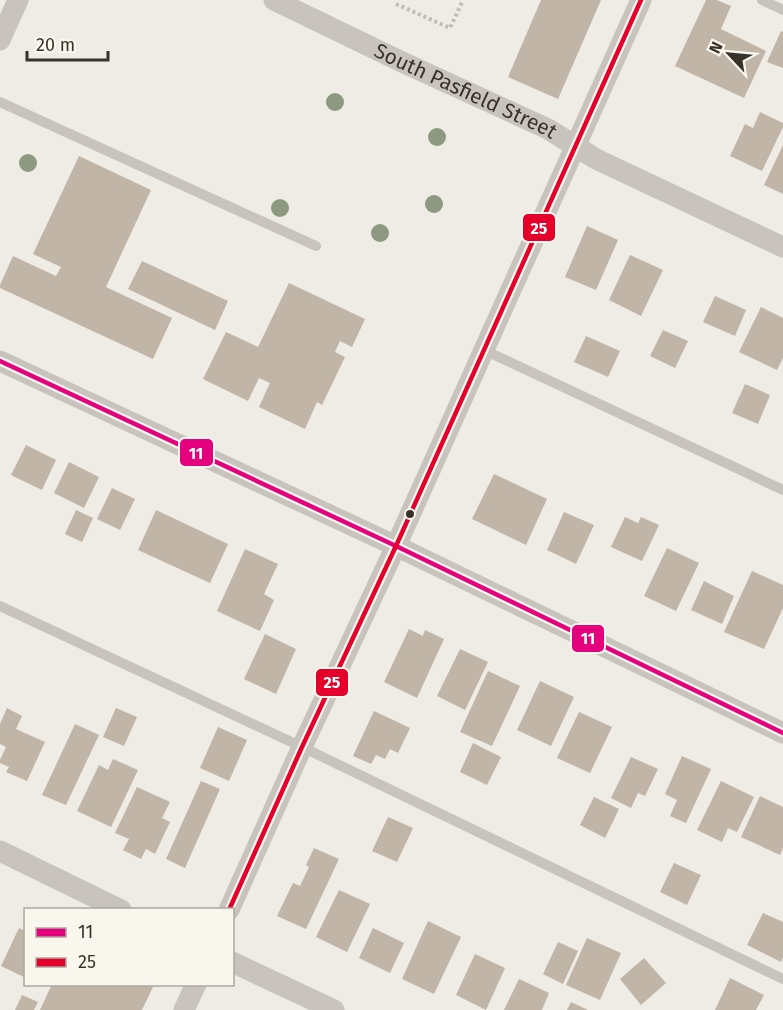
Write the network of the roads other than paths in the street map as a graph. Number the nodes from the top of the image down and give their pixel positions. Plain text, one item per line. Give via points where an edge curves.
1 (18, 0) edge
2 (274, 0) edge
3 (641, 0) edge
4 (762, 0) edge
5 (783, 10) edge
6 (0, 40) edge
7 (0, 102) edge
8 (576, 146) junction
9 (316, 246) dead end
10 (783, 247) edge
11 (484, 350) junction
12 (0, 361) edge
13 (783, 490) edge
14 (396, 546) junction
15 (0, 606) edge
16 (783, 733) edge
17 (302, 747) junction
18 (0, 851) edge
19 (119, 908) edge
20 (230, 908) edge
21 (234, 963) edge
22 (783, 979) edge
23 (194, 986) edge
24 (184, 1010) edge
25 (334, 1010) edge

1 - 6 street
2 - 8 street, South Pasfield Street via 549,129
3 - 8 street
4 - 5 lane
7 - 9 lane
8 - 10 street, South Pasfield Street
8 - 11 street
11 - 13 lane
11 - 14 street
12 - 14 street
14 - 16 street
14 - 17 street
15 - 17 lane
17 - 20 street
17 - 22 lane
18 - 19 street
21 - 25 street
23 - 24 street

